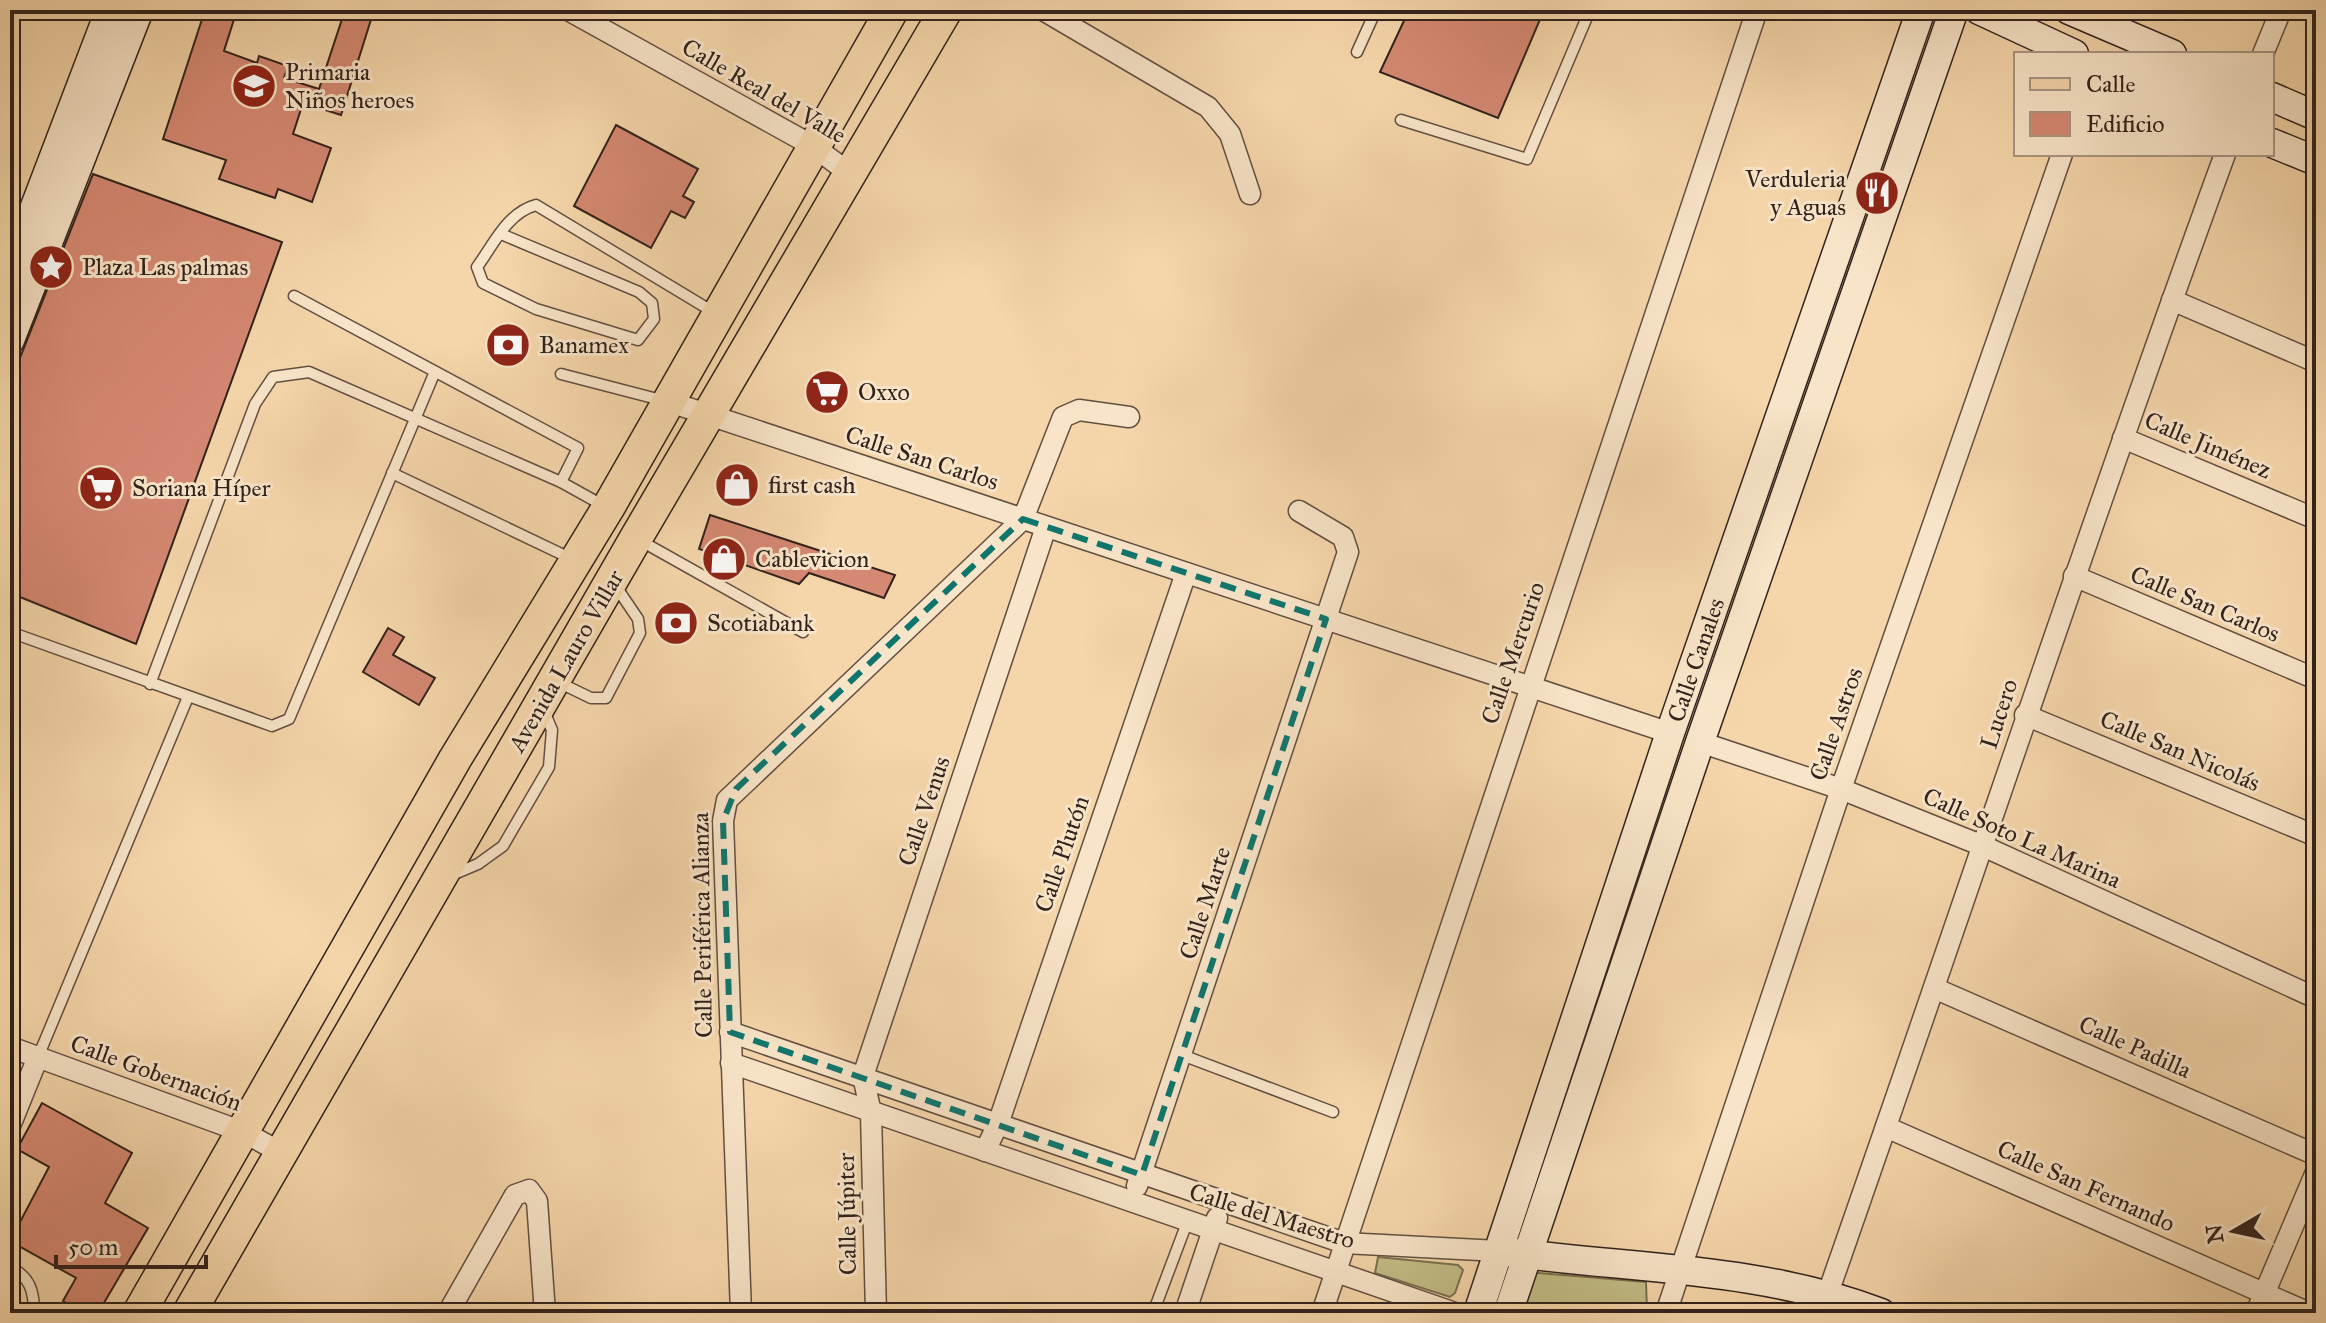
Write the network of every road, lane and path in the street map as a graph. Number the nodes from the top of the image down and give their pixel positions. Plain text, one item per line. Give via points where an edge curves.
1 (110, 10) edge
2 (139, 10) edge
3 (568, 10) edge
4 (892, 10) edge
5 (946, 10) edge
6 (1043, 10) edge
7 (1376, 10) edge
8 (1590, 10) edge
9 (1757, 10) edge
10 (1921, 10) edge
11 (1954, 10) edge
12 (1979, 10) edge
13 (2069, 10) edge
14 (2281, 10) edge
15 (1357, 52) dead end
16 (2070, 52) edge
17 (2167, 52) edge
18 (2264, 52) edge
19 (2274, 98) edge
20 (2316, 116) edge
21 (1401, 120) dead end
22 (2274, 144) edge
23 (813, 146) junction
24 (2061, 156) edge
25 (2224, 156) edge
26 (2316, 161) edge
27 (849, 173) junction
28 (1250, 194) dead end
29 (501, 234) junction
30 (10, 272) edge
31 (294, 296) dead end
32 (2172, 300) junction
33 (716, 314) junction
34 (10, 340) edge
35 (2316, 362) edge
36 (434, 374) junction
37 (561, 374) dead end
38 (667, 401) junction
39 (709, 415) junction
40 (416, 416) junction
41 (1129, 417) dead end
42 (2123, 438) junction
43 (392, 473) junction
44 (561, 482) junction
45 (608, 508) junction
46 (1299, 511) dead end
47 (1023, 519) junction
48 (2316, 519) edge
49 (1046, 527) junction
50 (636, 538) junction
51 (576, 561) junction
52 (1186, 573) junction
53 (2074, 576) junction
54 (612, 581) junction
55 (1326, 619) junction
56 (10, 632) edge
57 (803, 632) dead end
58 (2316, 679) edge
59 (150, 684) junction
60 (1529, 687) junction
61 (549, 693) junction
62 (188, 697) junction
63 (2025, 715) junction
64 (1670, 733) junction
65 (1700, 742) junction
66 (455, 759) junction
67 (496, 785) junction
68 (1841, 789) junction
69 (2316, 836) edge
70 (1983, 846) junction
71 (439, 881) junction
72 (1934, 988) junction
73 (2316, 998) edge
74 (730, 1032) junction
75 (10, 1047) edge
76 (1182, 1055) junction
77 (38, 1057) junction
78 (731, 1063) junction
79 (863, 1076) junction
80 (1333, 1112) dead end
81 (871, 1113) junction
82 (998, 1124) junction
83 (10, 1126) edge
84 (1886, 1127) junction
85 (243, 1132) junction
86 (985, 1151) junction
87 (282, 1153) junction
88 (2316, 1155) edge
89 (2316, 1172) edge
90 (1142, 1175) junction
91 (1130, 1201) junction
92 (1223, 1204) junction
93 (1188, 1220) junction
94 (1214, 1229) junction
95 (1344, 1243) junction
96 (1513, 1253) junction
97 (10, 1267) edge
98 (1682, 1268) junction
99 (1337, 1271) junction
100 (2265, 1293) junction
101 (1822, 1303) edge
102 (34, 1313) edge
103 (139, 1313) edge
104 (189, 1313) edge
105 (448, 1313) edge
106 (545, 1313) edge
107 (741, 1313) edge
108 (876, 1313) edge
109 (1153, 1313) edge
110 (1185, 1313) edge
111 (1322, 1313) edge
112 (1455, 1313) edge
113 (1478, 1313) edge
114 (1508, 1313) edge
115 (1666, 1313) edge
116 (1881, 1313) edge
117 (2256, 1313) edge
118 (2309, 1313) edge

1 - 30 main road
2 - 34 main road
3 - 23 street, Calle Real del Valle
4 - 23 main road, Avenida Lauro Villar
5 - 27 main road, Avenida Lauro Villar
6 - 28 street via 1208,107 1230,134
7 - 15 lane
8 - 21 lane via 1527,159
9 - 60 street, Calle Mercurio
10 - 64 main road, Calle Canales
11 - 65 main road, Calle Canales
12 - 16 main road
13 - 17 main road
14 - 18 street
19 - 20 main road
22 - 26 main road
23 - 27 street, Calle Real del Valle
23 - 33 main road, Avenida Lauro Villar
24 - 68 street, Calle Astros
25 - 32 street, Lucero
27 - 39 main road, Avenida Lauro Villar
29 - 29 lane via 477,267 483,283 536,309 638,340 654,319 652,303 639,292
29 - 33 lane via 521,209 536,205
31 - 36 lane
32 - 35 street
32 - 42 street, Lucero
33 - 38 main road, Avenida Lauro Villar
36 - 40 lane
36 - 44 lane via 578,448
37 - 38 lane
38 - 39 street, Calle San Carlos
38 - 45 main road, Avenida Lauro Villar
39 - 47 street, Calle San Carlos
39 - 50 main road, Avenida Lauro Villar
40 - 43 lane
40 - 44 lane
40 - 59 lane via 309,372 273,377 255,404
41 - 47 street via 1079,410 1063,417
42 - 48 street, Calle Jiménez
42 - 53 street, Lucero
43 - 51 lane
43 - 62 lane via 289,719 272,726
44 - 45 lane
45 - 51 main road, Avenida Lauro Villar
46 - 55 street via 1343,537 1348,552
47 - 49 street, Calle San Carlos
47 - 74 street, Calle Periférica Alianza via 727,800 723,821
49 - 52 street, Calle San Carlos
49 - 79 street, Calle Venus
50 - 54 main road, Avenida Lauro Villar
50 - 57 lane
51 - 66 main road, Avenida Lauro Villar
52 - 55 street, Calle San Carlos
52 - 82 street, Calle Plutón
53 - 58 street, Calle San Carlos
53 - 63 street, Lucero
54 - 61 main road, Avenida Lauro Villar
54 - 61 lane via 638,619 640,633 606,698
55 - 60 street, Calle San Carlos
55 - 76 street, Calle Marte
56 - 59 lane
59 - 62 lane
60 - 64 street, Calle San Carlos
60 - 95 street, Calle Mercurio
61 - 67 main road, Avenida Lauro Villar
61 - 71 lane via 549,767 503,846
62 - 77 lane
63 - 69 street, Calle San Nicolás
63 - 70 street, Lucero
64 - 65 main road
64 - 96 main road, Calle Canales
65 - 68 street, Calle Soto La Marina
65 - 96 main road, Calle Canales
66 - 67 main road
66 - 85 main road, Avenida Lauro Villar
67 - 71 main road, Avenida Lauro Villar
68 - 70 street, Calle Soto La Marina
68 - 98 street, Calle Astros
70 - 72 street, Lucero
70 - 73 street, Calle Soto La Marina
71 - 87 main road, Avenida Lauro Villar
72 - 84 street, Lucero
72 - 88 street, Calle Padilla
74 - 78 street, Calle Periférica Alianza
74 - 79 street, Calle del Maestro
75 - 77 street, Calle Gobernación
76 - 80 lane
76 - 90 street, Calle Marte
77 - 83 street
77 - 85 street, Calle Gobernación
78 - 81 street, Calle del Maestro
78 - 107 street, Calle Periférica Alianza
79 - 81 street
79 - 82 street, Calle del Maestro
81 - 86 street, Calle del Maestro
81 - 108 street, Calle Júpiter
82 - 86 street, Calle Plutón
82 - 90 street, Calle del Maestro
84 - 100 street, Calle San Fernando
84 - 101 street, Lucero
85 - 87 street, Calle Gobernación
85 - 103 main road, Avenida Lauro Villar
86 - 91 street, Calle del Maestro
87 - 104 main road, Avenida Lauro Villar
89 - 100 street
90 - 91 street, Calle Marte
90 - 92 street, Calle del Maestro
91 - 93 street, Calle del Maestro
92 - 94 street
92 - 95 street, Calle del Maestro
93 - 94 street, Calle del Maestro
93 - 109 lane
94 - 99 street, Calle del Maestro
94 - 110 street
95 - 96 street, Calle del Maestro
95 - 99 street, Calle Mercurio
96 - 98 main road, Calle del Maestro
96 - 113 main road, Calle Canales
96 - 114 main road
97 - 102 lane via 22,1273 34,1291
98 - 101 main road, Calle del Maestro
98 - 115 street, Calle Astros
99 - 111 street, Calle Mercurio
99 - 112 street, Calle del Maestro
100 - 117 street
100 - 118 street, Calle San Fernando
101 - 116 main road, Calle del Maestro
105 - 106 street via 515,1195 529,1190 537,1201

